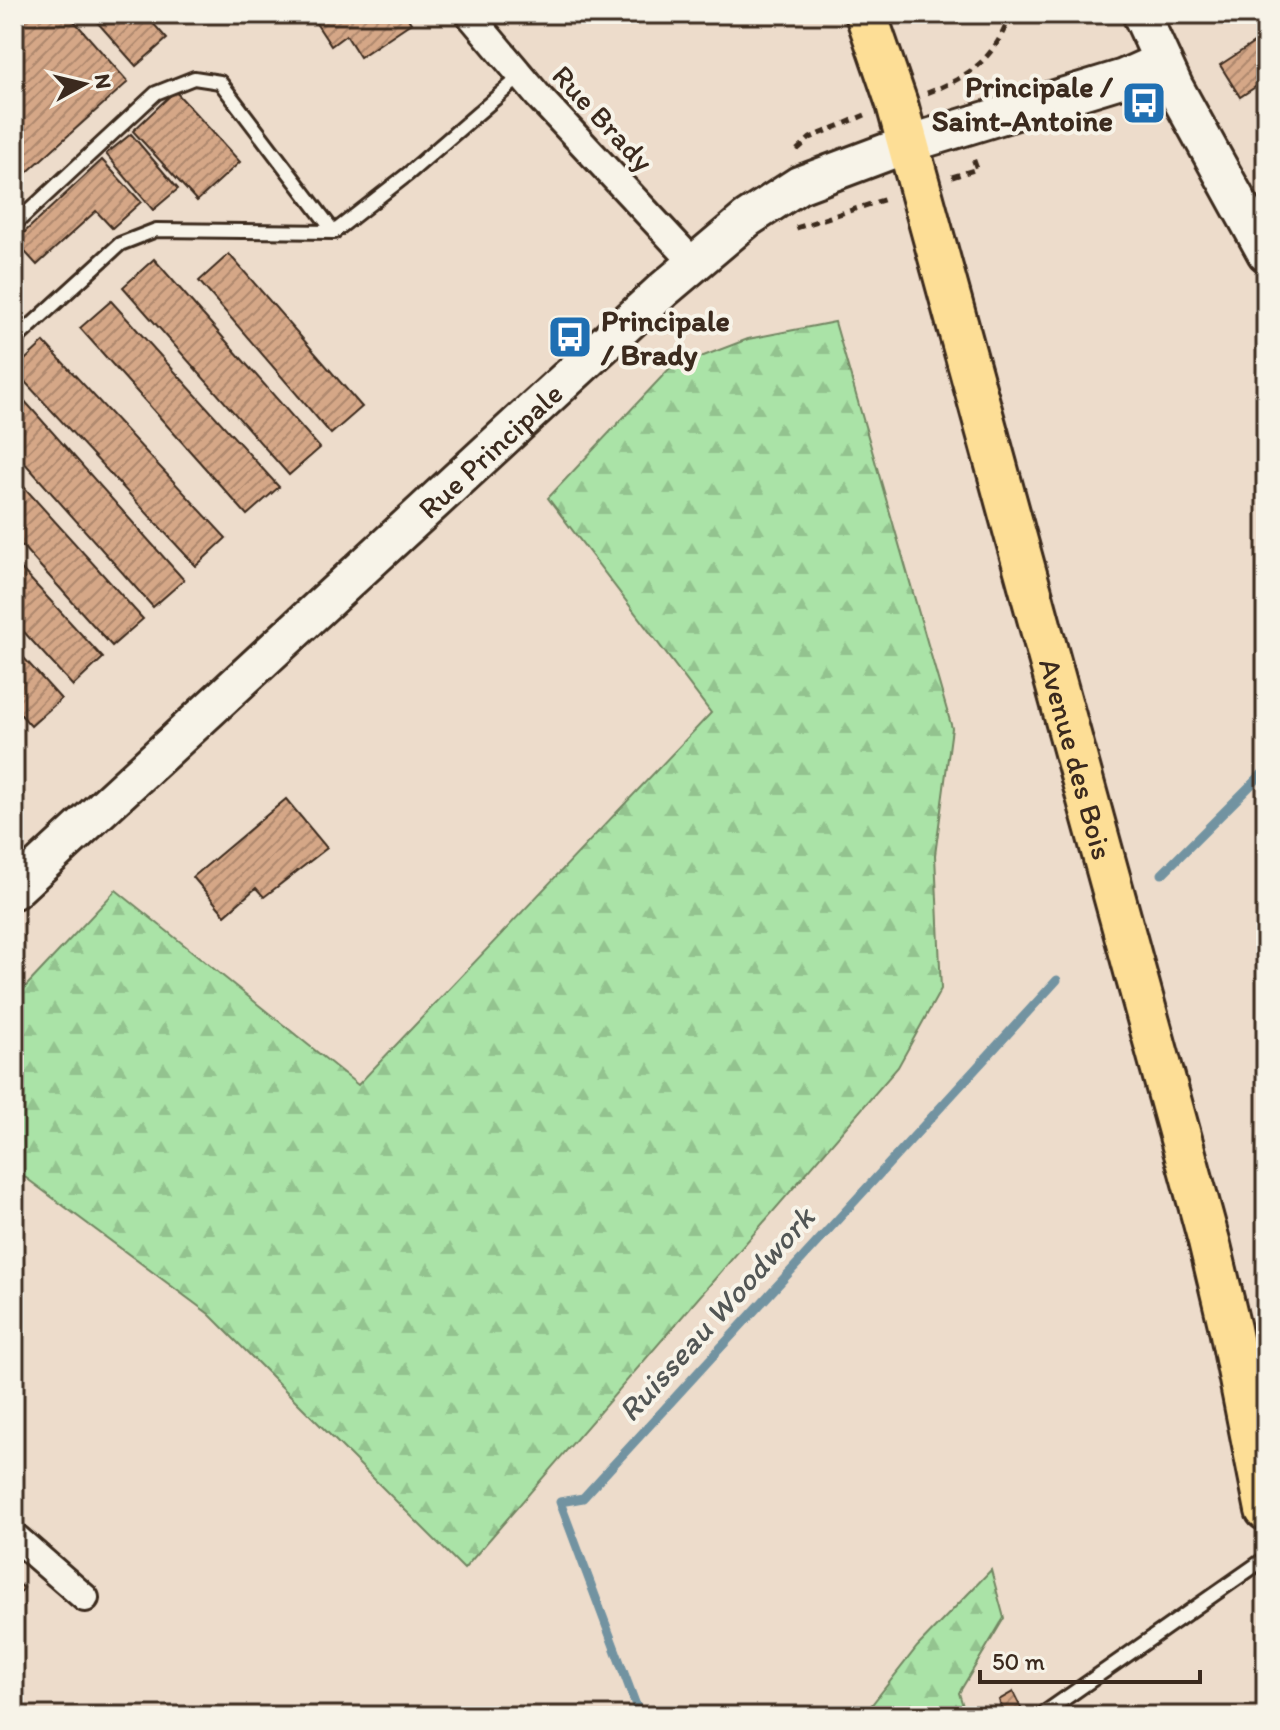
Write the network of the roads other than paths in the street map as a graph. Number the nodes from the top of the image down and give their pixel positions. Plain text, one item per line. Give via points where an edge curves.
1 (469, 14) edge
2 (866, 14) edge
3 (1141, 14) edge
4 (1162, 61) junction
5 (521, 76) junction
6 (908, 144) junction
7 (14, 225) edge
8 (334, 232) junction
9 (1266, 253) edge
10 (694, 263) junction
11 (14, 341) edge
12 (14, 890) edge
13 (1266, 1510) edge
14 (14, 1536) edge
15 (1266, 1558) edge
16 (85, 1598) dead end
17 (1040, 1716) edge

1 - 5 street, Rue Brady
2 - 6 main road, Avenue des Bois
3 - 4 street
4 - 6 street, Rue Principale via 1124,78
4 - 9 street
5 - 8 lane
5 - 10 street, Rue Brady
6 - 10 street, Rue Principale via 788,191
6 - 13 main road, Avenue des Bois via 1209,1241
7 - 8 lane via 156,93 194,78 220,82
8 - 11 lane via 156,230 120,244
10 - 12 street, Rue Principale
14 - 16 street
15 - 17 lane

